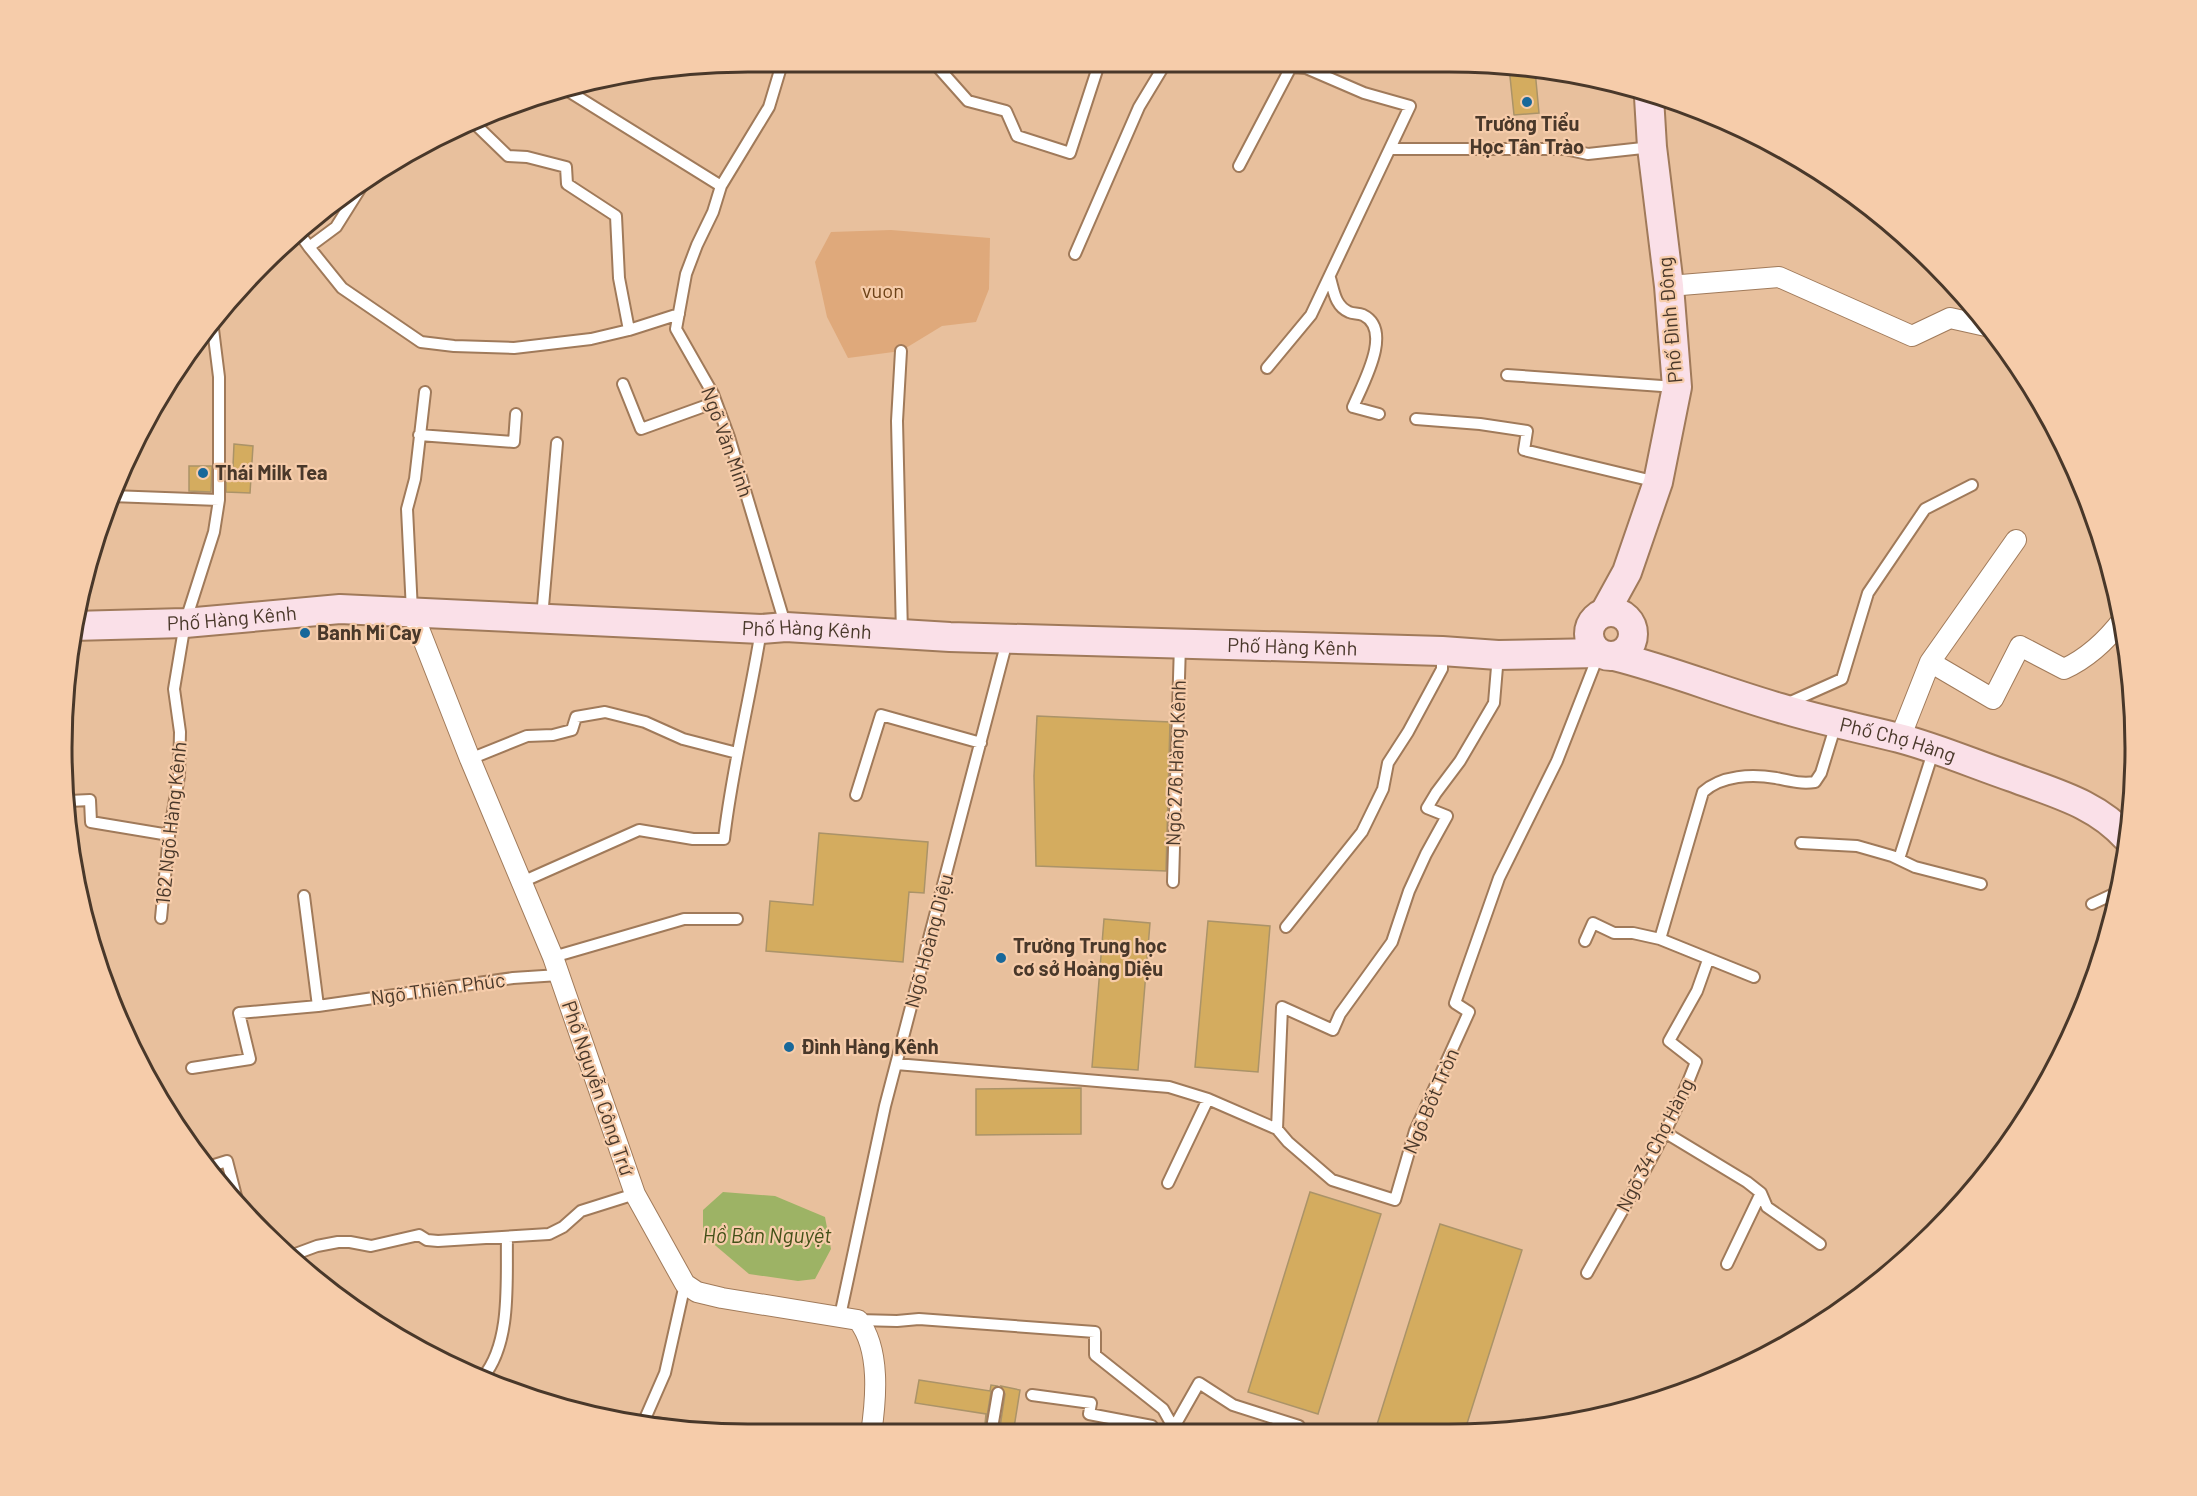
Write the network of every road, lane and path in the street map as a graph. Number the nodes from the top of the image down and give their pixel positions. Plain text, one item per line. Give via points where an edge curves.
1 (779, 72) edge
2 (942, 72) edge
3 (1096, 72) edge
4 (1156, 72) edge
5 (1289, 72) edge
6 (1321, 72) edge
7 (574, 95) edge
8 (1649, 103) edge
9 (479, 128) edge
10 (1652, 147) junction
11 (1391, 149) junction
12 (1239, 166) dead end
13 (721, 186) junction
14 (353, 200) edge
15 (303, 239) edge
16 (309, 247) junction
17 (1075, 254) dead end
18 (1330, 278) junction
19 (1669, 286) junction
20 (679, 314) junction
21 (1975, 323) edge
22 (629, 330) junction
23 (214, 334) edge
24 (901, 351) dead end
25 (1267, 368) dead end
26 (1507, 375) dead end
27 (623, 384) dead end
28 (1677, 387) junction
29 (424, 392) dead end
30 (716, 402) junction
31 (516, 414) dead end
32 (1379, 414) dead end
33 (1416, 418) dead end
34 (418, 435) junction
35 (557, 443) dead end
36 (1658, 482) junction
37 (1972, 485) dead end
38 (120, 496) edge
39 (219, 500) junction
40 (2016, 540) dead end
41 (412, 611) junction
42 (542, 619) junction
43 (185, 623) junction
44 (83, 626) edge
45 (774, 628) junction
46 (2114, 631) edge
47 (902, 635) junction
48 (1611, 635) junction
49 (1008, 638) junction
50 (1180, 644) junction
51 (1442, 651) junction
52 (1498, 655) junction
53 (1930, 662) junction
54 (1778, 708) junction
55 (1836, 724) junction
56 (1900, 738) junction
57 (981, 743) junction
58 (1934, 749) junction
59 (737, 753) junction
60 (470, 759) junction
61 (856, 795) dead end
62 (74, 801) edge
63 (2120, 830) edge
64 (169, 835) junction
65 (1801, 843) dead end
66 (1899, 860) junction
67 (522, 882) junction
68 (1173, 882) dead end
69 (1981, 884) dead end
70 (304, 896) dead end
71 (2108, 896) edge
72 (2092, 904) dead end
73 (161, 918) dead end
74 (737, 919) dead end
75 (1286, 927) dead end
76 (1659, 939) junction
77 (1585, 941) dead end
78 (1708, 960) junction
79 (556, 966) junction
80 (1754, 977) dead end
81 (318, 1006) junction
82 (896, 1064) junction
83 (192, 1068) dead end
84 (1208, 1099) junction
85 (1277, 1129) junction
86 (1666, 1133) junction
87 (216, 1165) edge
88 (1168, 1183) dead end
89 (233, 1186) edge
90 (635, 1194) junction
91 (1761, 1194) junction
92 (507, 1238) junction
93 (1820, 1244) dead end
94 (299, 1253) edge
95 (1727, 1264) dead end
96 (1587, 1273) dead end
97 (685, 1284) junction
98 (849, 1318) junction
99 (486, 1372) edge
100 (998, 1393) dead end
101 (1032, 1395) dead end
102 (644, 1415) edge
103 (872, 1424) edge
104 (993, 1424) edge
105 (1142, 1424) edge
106 (1172, 1424) edge
107 (1179, 1424) edge
108 (1293, 1424) edge

1 - 13 lane, Ngõ Văn Minh via 769,107
2 - 3 lane via 968,101 1006,111 1017,136 1070,153
4 - 17 lane
5 - 12 lane
6 - 11 lane via 1364,93 1410,106
7 - 13 lane
8 - 10 street, Phố Đình Đông
9 - 22 lane via 508,156 566,167 567,184 616,216 620,278
10 - 11 lane via 1588,154 1565,149
10 - 19 street, Phố Đình Đông
11 - 18 lane
13 - 20 lane, Ngõ Văn Minh via 686,274
14 - 16 lane via 336,227
15 - 16 lane
16 - 22 lane via 342,288 422,342 514,348 591,339
18 - 25 lane via 1311,315
18 - 32 lane via 1337,304 1364,316 1373,325 1378,339 1353,407
19 - 21 street via 1779,277 1912,336 1950,318
19 - 28 street, Phố Đình Đông
20 - 22 lane
20 - 30 lane, Ngõ Văn Minh via 676,329
23 - 39 lane, 162 Ngõ Hàng Kênh via 219,377
24 - 47 lane via 897,421
26 - 28 lane
27 - 30 lane via 641,429
28 - 36 street, Phố Đình Đông
29 - 34 lane
30 - 45 lane, Ngõ Văn Minh via 729,436
31 - 34 lane via 514,442
33 - 36 lane via 1527,431 1524,450
34 - 41 lane via 415,479 407,509
35 - 42 lane
36 - 48 street, Phố Đình Đông via 1627,572
37 - 54 lane via 1925,509 1868,593 1842,679
38 - 39 lane
39 - 43 lane, 162 Ngõ Hàng Kênh via 214,531
40 - 53 street
41 - 42 street, Phố Hàng Kênh
41 - 43 street, Phố Hàng Kênh via 340,609
41 - 60 street, Phố Nguyễn Công Trứ
42 - 45 street, Phố Hàng Kênh
43 - 44 street, Phố Hàng Kênh
43 - 64 lane, 162 Ngõ Hàng Kênh via 174,689 180,732
45 - 47 street, Phố Hàng Kênh
45 - 59 lane via 751,689
46 - 53 street via 2081,661 2064,669 2020,646 1993,699
47 - 49 street, Phố Hàng Kênh
48 - 52 street, Phố Hàng Kênh via 1540,655
48 - 54 street, Phố Chợ Hàng via 1655,666
48 - 85 lane, Ngõ Bốt Tròn via 1557,761 1499,878 1455,1003 1469,1012 1415,1131 1395,1200 1332,1179
49 - 50 street, Phố Hàng Kênh
49 - 57 lane, Ngõ Hoàng Diệu
50 - 51 street, Phố Hàng Kênh
50 - 68 lane, Ngõ 276 Hàng Kênh
51 - 52 street, Phố Hàng Kênh
51 - 75 lane via 1442,669 1388,763 1383,789 1362,832
52 - 85 lane via 1494,703 1428,808 1447,816 1409,891 1392,942 1340,1014 1333,1030 1282,1007
53 - 56 street
54 - 55 street, Phố Chợ Hàng
55 - 56 street, Phố Chợ Hàng
55 - 76 lane via 1815,782 1803,784 1760,777 1724,779 1703,792
56 - 58 street, Phố Chợ Hàng
57 - 61 lane via 881,716
57 - 82 lane, Ngõ Hoàng Diệu
58 - 63 street, Phố Chợ Hàng via 2078,801
58 - 66 lane
59 - 60 lane via 605,712 576,717 572,730 527,736
59 - 67 lane via 724,839 693,839 639,830
60 - 67 street, Phố Nguyễn Công Trứ
62 - 64 lane via 90,800 91,822
64 - 73 lane, 162 Ngõ Hàng Kênh
65 - 66 lane via 1857,846
66 - 69 lane
67 - 79 street, Phố Nguyễn Công Trứ
70 - 81 lane
71 - 72 lane
74 - 79 lane, Ngõ Thiên Phúc via 684,919
76 - 77 lane via 1614,933 1593,923
76 - 78 lane
78 - 80 lane
78 - 86 lane, Ngõ 34 Chợ Hàng via 1697,991 1669,1041 1696,1062
79 - 81 lane, Ngõ Thiên Phúc via 513,978
79 - 90 street, Phố Nguyễn Công Trứ
81 - 83 lane, Ngõ Thiên Phúc via 239,1013 250,1059
82 - 84 lane, Ngõ Bốt Tròn via 1169,1088
82 - 98 lane, Ngõ Hoàng Diệu via 863,1202
84 - 85 lane, Ngõ Bốt Tròn
84 - 88 lane
86 - 91 lane
86 - 96 lane, Ngõ 34 Chợ Hàng
87 - 89 lane via 227,1161
90 - 92 lane via 581,1211 549,1234
90 - 97 street, Phố Nguyễn Công Trứ
91 - 93 lane via 1767,1207
91 - 95 lane
92 - 94 lane via 438,1241 419,1235 371,1246 350,1242 328,1244
92 - 99 lane via 505,1316 498,1348
97 - 98 street via 697,1292 722,1298
97 - 102 lane via 665,1373
98 - 103 street via 865,1329 870,1345 876,1394
98 - 106 lane via 1095,1332 1095,1355 1163,1409
100 - 104 lane
101 - 105 lane via 1091,1403 1089,1414
107 - 108 lane via 1199,1383 1233,1405

